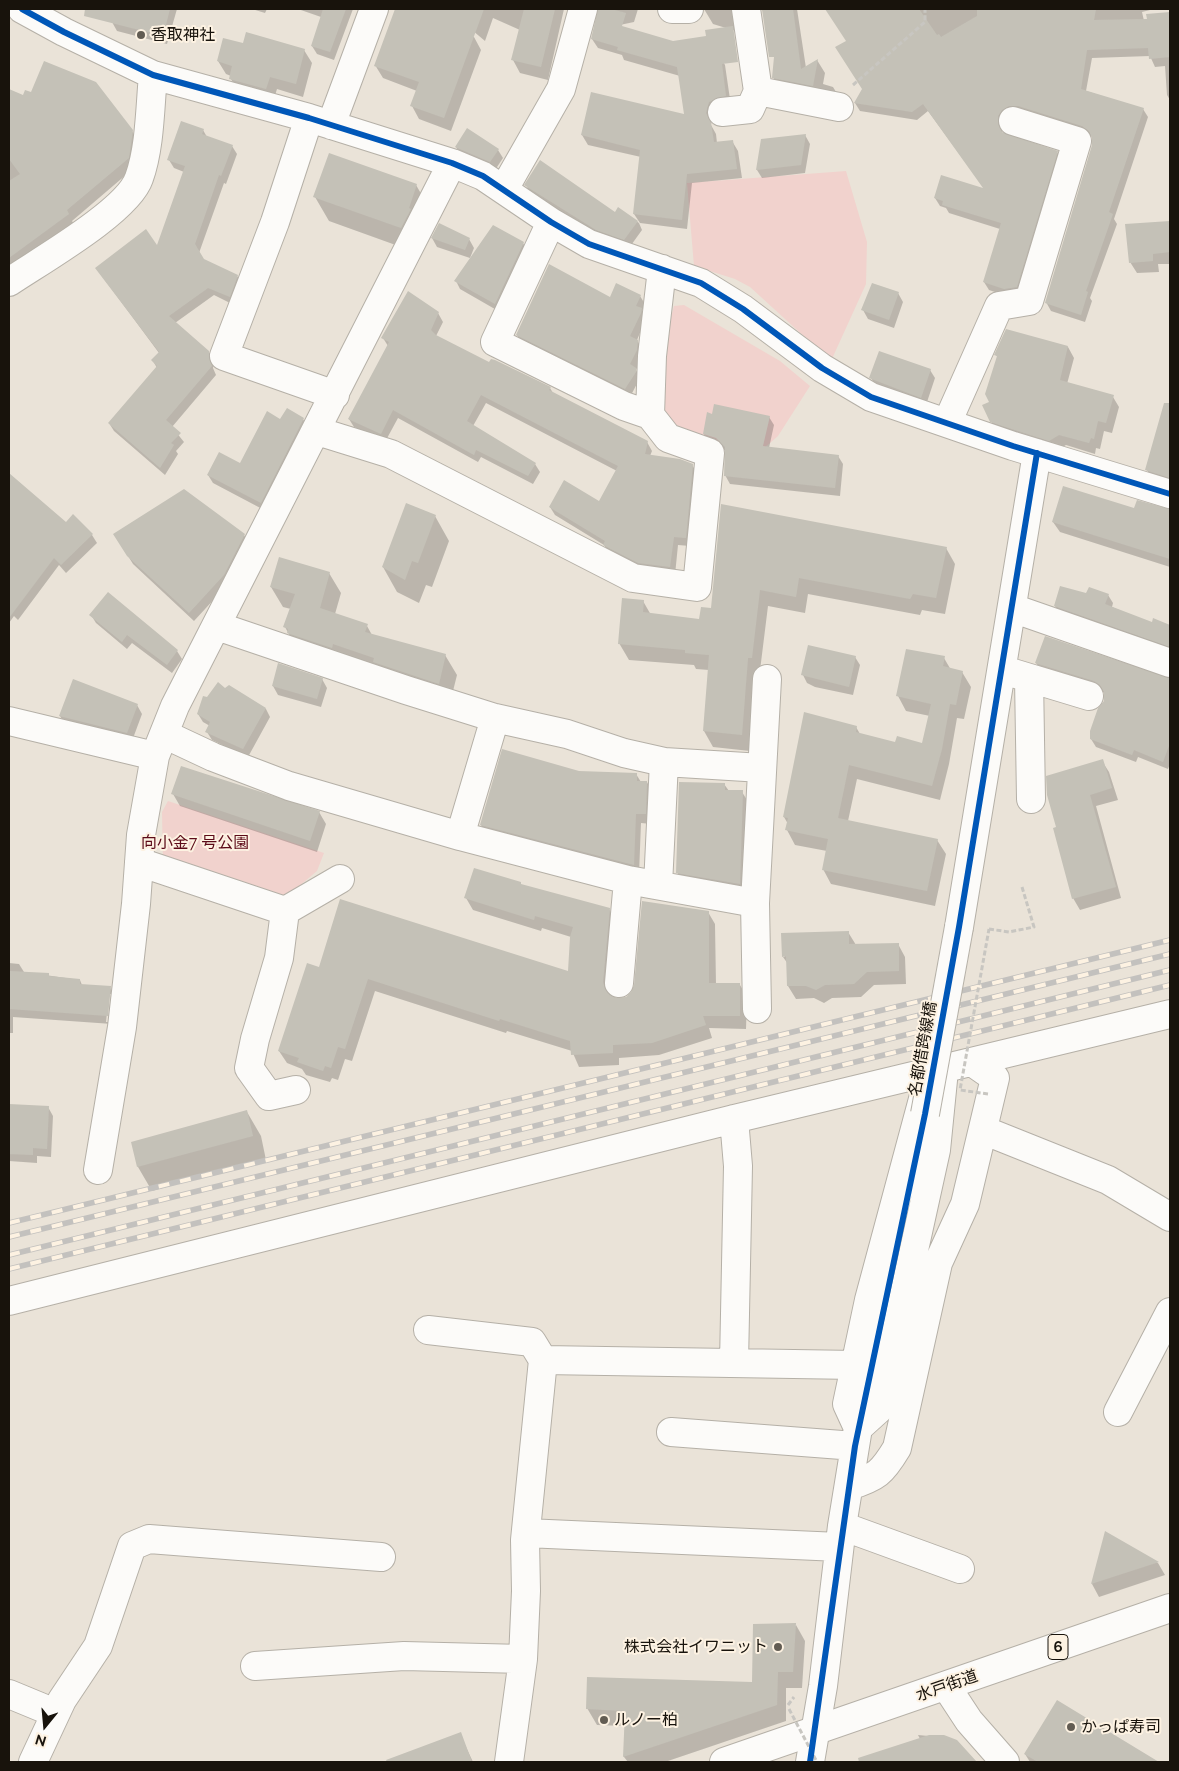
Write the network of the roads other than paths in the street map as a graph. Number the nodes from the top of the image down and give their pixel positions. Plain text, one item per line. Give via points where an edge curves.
1 (22, 9) edge
2 (374, 9) edge
3 (583, 9) edge
4 (672, 9) edge
5 (689, 9) edge
6 (746, 9) edge
7 (153, 75) junction
8 (758, 91) junction
9 (839, 107) road end
10 (722, 112) dead end
11 (1013, 121) dead end
12 (320, 122) junction
13 (452, 163) junction
14 (504, 190) junction
15 (551, 222) junction
16 (662, 269) junction
17 (9, 282) edge
18 (335, 395) junction
19 (650, 415) junction
20 (947, 423) junction
21 (317, 431) junction
22 (1037, 453) junction
23 (1170, 494) edge
24 (1012, 608) junction
25 (217, 626) junction
26 (1170, 663) edge
27 (1029, 678) junction
28 (767, 679) dead end
29 (1000, 683) junction
30 (1089, 696) dead end
31 (495, 718) junction
32 (9, 721) edge
33 (160, 745) junction
34 (664, 762) junction
35 (762, 768) junction
36 (1031, 799) dead end
37 (460, 836) junction
38 (139, 862) junction
39 (340, 879) dead end
40 (628, 880) junction
41 (658, 886) junction
42 (756, 903) junction
43 (285, 910) junction
44 (619, 984) dead end
45 (756, 1009) dead end
46 (1170, 1014) edge
47 (972, 1062) junction
48 (937, 1070) junction
49 (296, 1090) dead end
50 (734, 1118) junction
51 (983, 1130) junction
52 (98, 1170) dead end
53 (1170, 1217) edge
54 (9, 1301) edge
55 (1170, 1312) edge
56 (428, 1330) dead end
57 (543, 1360) junction
58 (734, 1363) junction
59 (856, 1366) junction
60 (1118, 1412) dead end
61 (859, 1427) junction
62 (671, 1432) dead end
63 (849, 1486) junction
64 (526, 1534) junction
65 (841, 1537) junction
66 (381, 1557) dead end
67 (960, 1569) dead end
68 (1170, 1608) edge
69 (523, 1659) junction
70 (255, 1666) dead end
71 (946, 1686) junction
72 (9, 1694) edge
73 (55, 1713) junction
74 (814, 1730) junction
75 (33, 1762) edge
76 (509, 1762) edge
77 (724, 1762) edge
78 (810, 1762) edge
79 (1005, 1762) edge

1 - 7 main road
2 - 12 main road
3 - 14 main road via 562,89
4 - 5 main road
6 - 8 main road
7 - 12 main road
7 - 17 main road via 139,179 114,212
8 - 9 main road
8 - 10 main road via 750,110
11 - 20 main road via 1077,141 1029,301 999,306
12 - 13 main road
12 - 18 main road via 275,222 224,356
13 - 14 main road via 483,176
13 - 18 main road
14 - 15 main road
15 - 16 main road via 588,244
15 - 19 main road via 495,342 624,406
16 - 19 main road via 652,356
16 - 20 main road via 701,283 743,309 822,368 871,397
18 - 21 main road
19 - 21 main road via 668,438 710,453 697,587 633,578 391,454
20 - 22 main road
21 - 25 main road
22 - 23 main road
22 - 24 main road, 名都借跨線橋
24 - 26 main road
24 - 29 main road, 名都借跨線橋
25 - 31 main road
25 - 33 main road
27 - 29 main road
27 - 30 main road
27 - 36 main road
28 - 35 main road
29 - 61 main road, 名都借跨線橋, bridge via 925,1114
31 - 34 main road via 567,734
31 - 37 main road
32 - 33 main road
33 - 37 main road via 213,757 289,786
33 - 38 main road via 141,835
34 - 35 main road
34 - 41 main road
35 - 42 main road
37 - 40 main road
38 - 43 main road
38 - 52 main road via 122,1027
39 - 43 main road
40 - 41 main road
40 - 44 main road
41 - 42 main road
42 - 45 main road
43 - 49 main road via 279,958 249,1068 268,1096
46 - 47 main road
47 - 48 main road
47 - 51 main road via 995,1078
48 - 50 main road
48 - 59 main road via 908,1159 869,1300
48 - 61 main road via 936,1150 879,1409
50 - 54 main road
50 - 58 main road via 738,1166
51 - 53 main road via 1108,1180
51 - 63 main road via 965,1204 938,1263 897,1448 872,1479
55 - 60 main road
56 - 57 main road via 532,1342
57 - 58 main road
57 - 64 main road
58 - 59 main road
59 - 61 main road via 846,1404
61 - 62 main road
61 - 63 main road, 名都借跨線橋
63 - 65 main road, 名都借跨線橋
64 - 65 main road
64 - 69 main road
65 - 67 main road
65 - 74 main road, 名都借跨線橋 via 824,1678
66 - 73 main road via 149,1539 132,1546 98,1646
68 - 71 main road, 水戸街道 / 6
69 - 70 main road via 404,1656
69 - 76 main road
71 - 74 main road, 水戸街道 / 6
71 - 79 main road via 969,1721
72 - 73 main road
73 - 75 main road
74 - 77 main road, 水戸街道 / 6
74 - 78 main road, 名都借跨線橋

